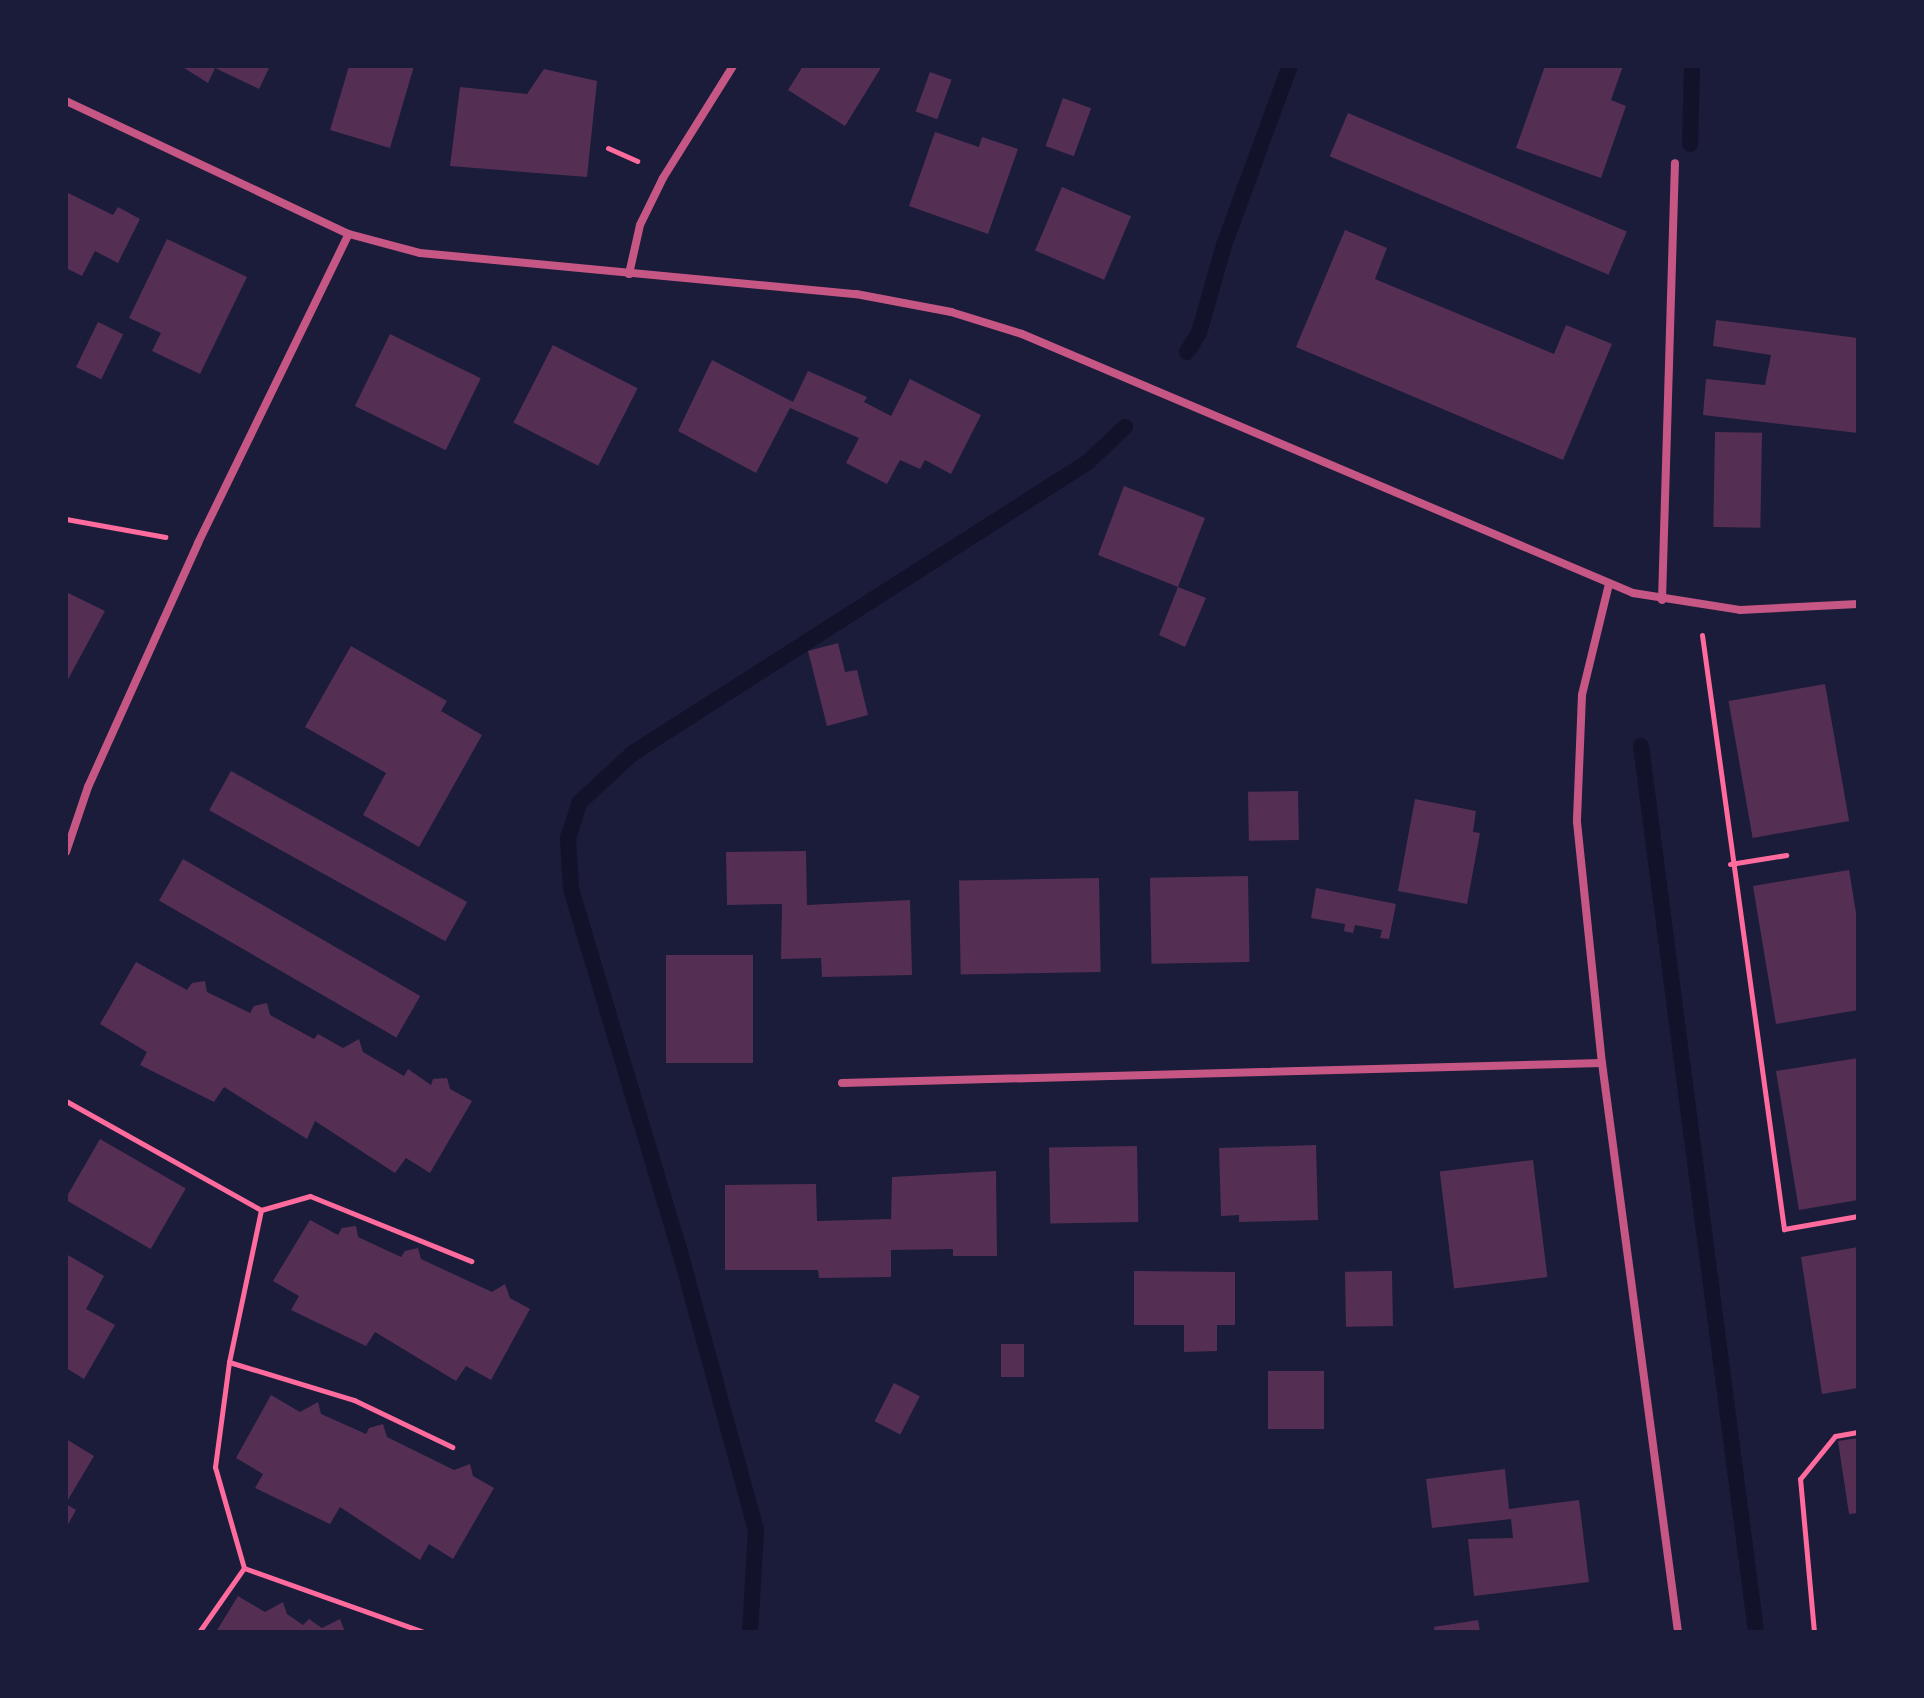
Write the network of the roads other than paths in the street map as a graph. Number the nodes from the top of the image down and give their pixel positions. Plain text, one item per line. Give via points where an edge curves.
1 (733, 66) edge
2 (66, 101) edge
3 (1675, 163) dead end
4 (349, 234) junction
5 (629, 274) junction
6 (1609, 584) junction
7 (1662, 600) junction
8 (1858, 604) edge
9 (66, 852) edge
10 (1602, 1063) junction
11 (842, 1083) dead end
12 (1678, 1632) edge

1 - 5 street via 663,178 640,225
2 - 4 street
3 - 7 street
4 - 5 street via 420,253
4 - 9 street via 198,543 88,787
5 - 6 street via 856,294 951,312 1022,334
6 - 7 street
6 - 10 street via 1582,695 1577,822
7 - 8 street via 1782,610
10 - 11 street
10 - 12 street

